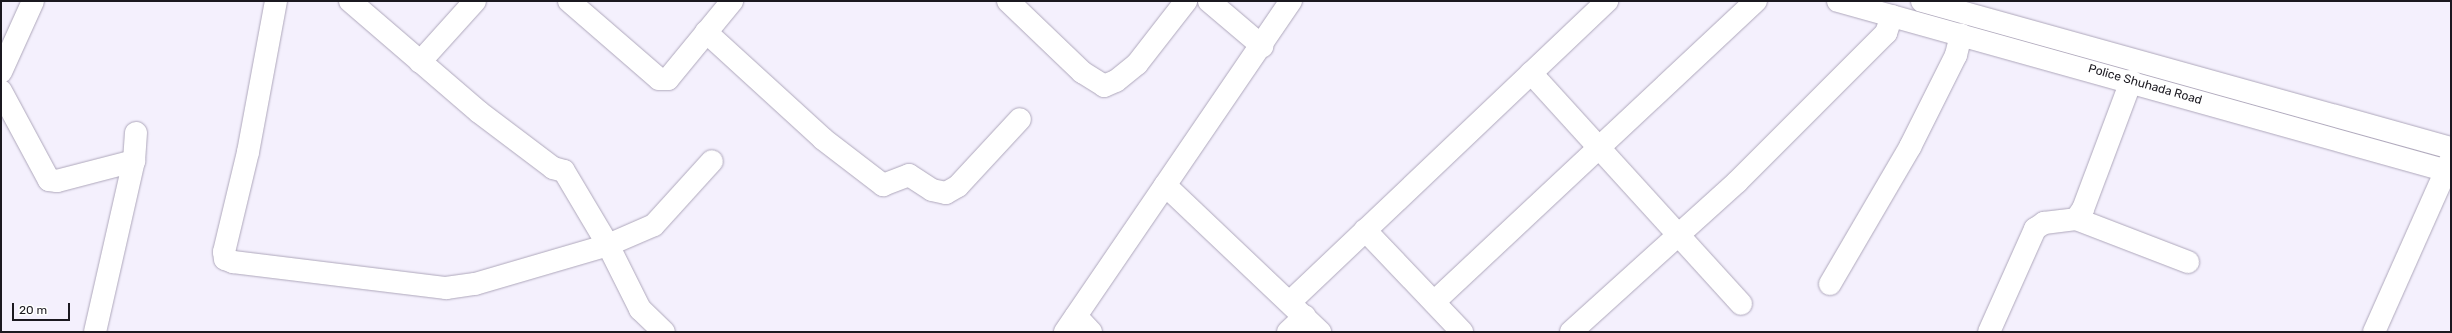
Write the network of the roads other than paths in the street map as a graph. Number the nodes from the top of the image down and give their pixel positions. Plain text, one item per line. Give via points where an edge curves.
1 (34, 1) edge
2 (276, 1) edge
3 (350, 1) edge
4 (475, 1) edge
5 (570, 1) edge
6 (732, 1) edge
7 (1008, 1) edge
8 (1186, 1) edge
9 (1209, 1) edge
10 (1291, 1) edge
11 (1607, 1) edge
12 (1756, 1) edge
13 (1838, 1) edge
14 (1922, 1) edge
15 (1892, 16) junction
16 (706, 32) junction
17 (1961, 35) junction
18 (1262, 46) junction
19 (420, 62) junction
20 (2, 68) edge
21 (1531, 73) junction
22 (2131, 81) junction
23 (1, 91) edge
24 (1020, 119) dead end
25 (136, 133) dead end
26 (1600, 148) junction
27 (2451, 148) edge
28 (134, 161) junction
29 (712, 161) dead end
30 (2449, 167) edge
31 (1165, 185) junction
32 (2076, 219) junction
33 (1365, 230) junction
34 (1678, 236) junction
35 (608, 245) junction
36 (2188, 262) dead end
37 (1830, 284) dead end
38 (1434, 302) junction
39 (1741, 304) dead end
40 (1298, 308) junction
41 (1071, 324) edge
42 (96, 332) edge
43 (664, 332) edge
44 (1091, 332) edge
45 (1288, 332) edge
46 (1320, 332) edge
47 (1462, 332) edge
48 (1571, 332) edge
49 (1989, 332) edge
50 (2374, 332) edge

1 - 20 street
2 - 35 street via 225,259 446,288 475,284
3 - 19 street
4 - 19 street
5 - 16 street via 659,79 668,79
6 - 16 street
7 - 8 street via 1082,72 1104,86 1116,81 1137,64
9 - 18 street
10 - 18 street
11 - 21 street
12 - 26 street
13 - 15 street, Police Shuhada Road
14 - 27 street, Police Shuhada Road via 2144,60
15 - 17 street, Police Shuhada Road
15 - 34 street via 1886,33 1737,182
16 - 24 street via 823,139 882,185 909,175 932,190 946,193 958,186
17 - 22 street, Police Shuhada Road
17 - 37 street via 1956,55 1910,147
18 - 31 street
19 - 35 street via 479,112 553,168 564,171
21 - 26 street
21 - 33 street
22 - 30 street, Police Shuhada Road
22 - 32 street via 2083,209
23 - 28 street via 49,180 57,181
25 - 28 street
26 - 34 street
26 - 38 street
28 - 42 street
29 - 35 street via 654,224
30 - 50 street
31 - 40 street
31 - 41 street
32 - 36 street
32 - 49 street via 2044,223 2035,229
33 - 38 street
33 - 40 street
34 - 39 street
34 - 48 street
35 - 43 street via 640,309
38 - 47 street
40 - 45 street
40 - 46 street
41 - 44 street

